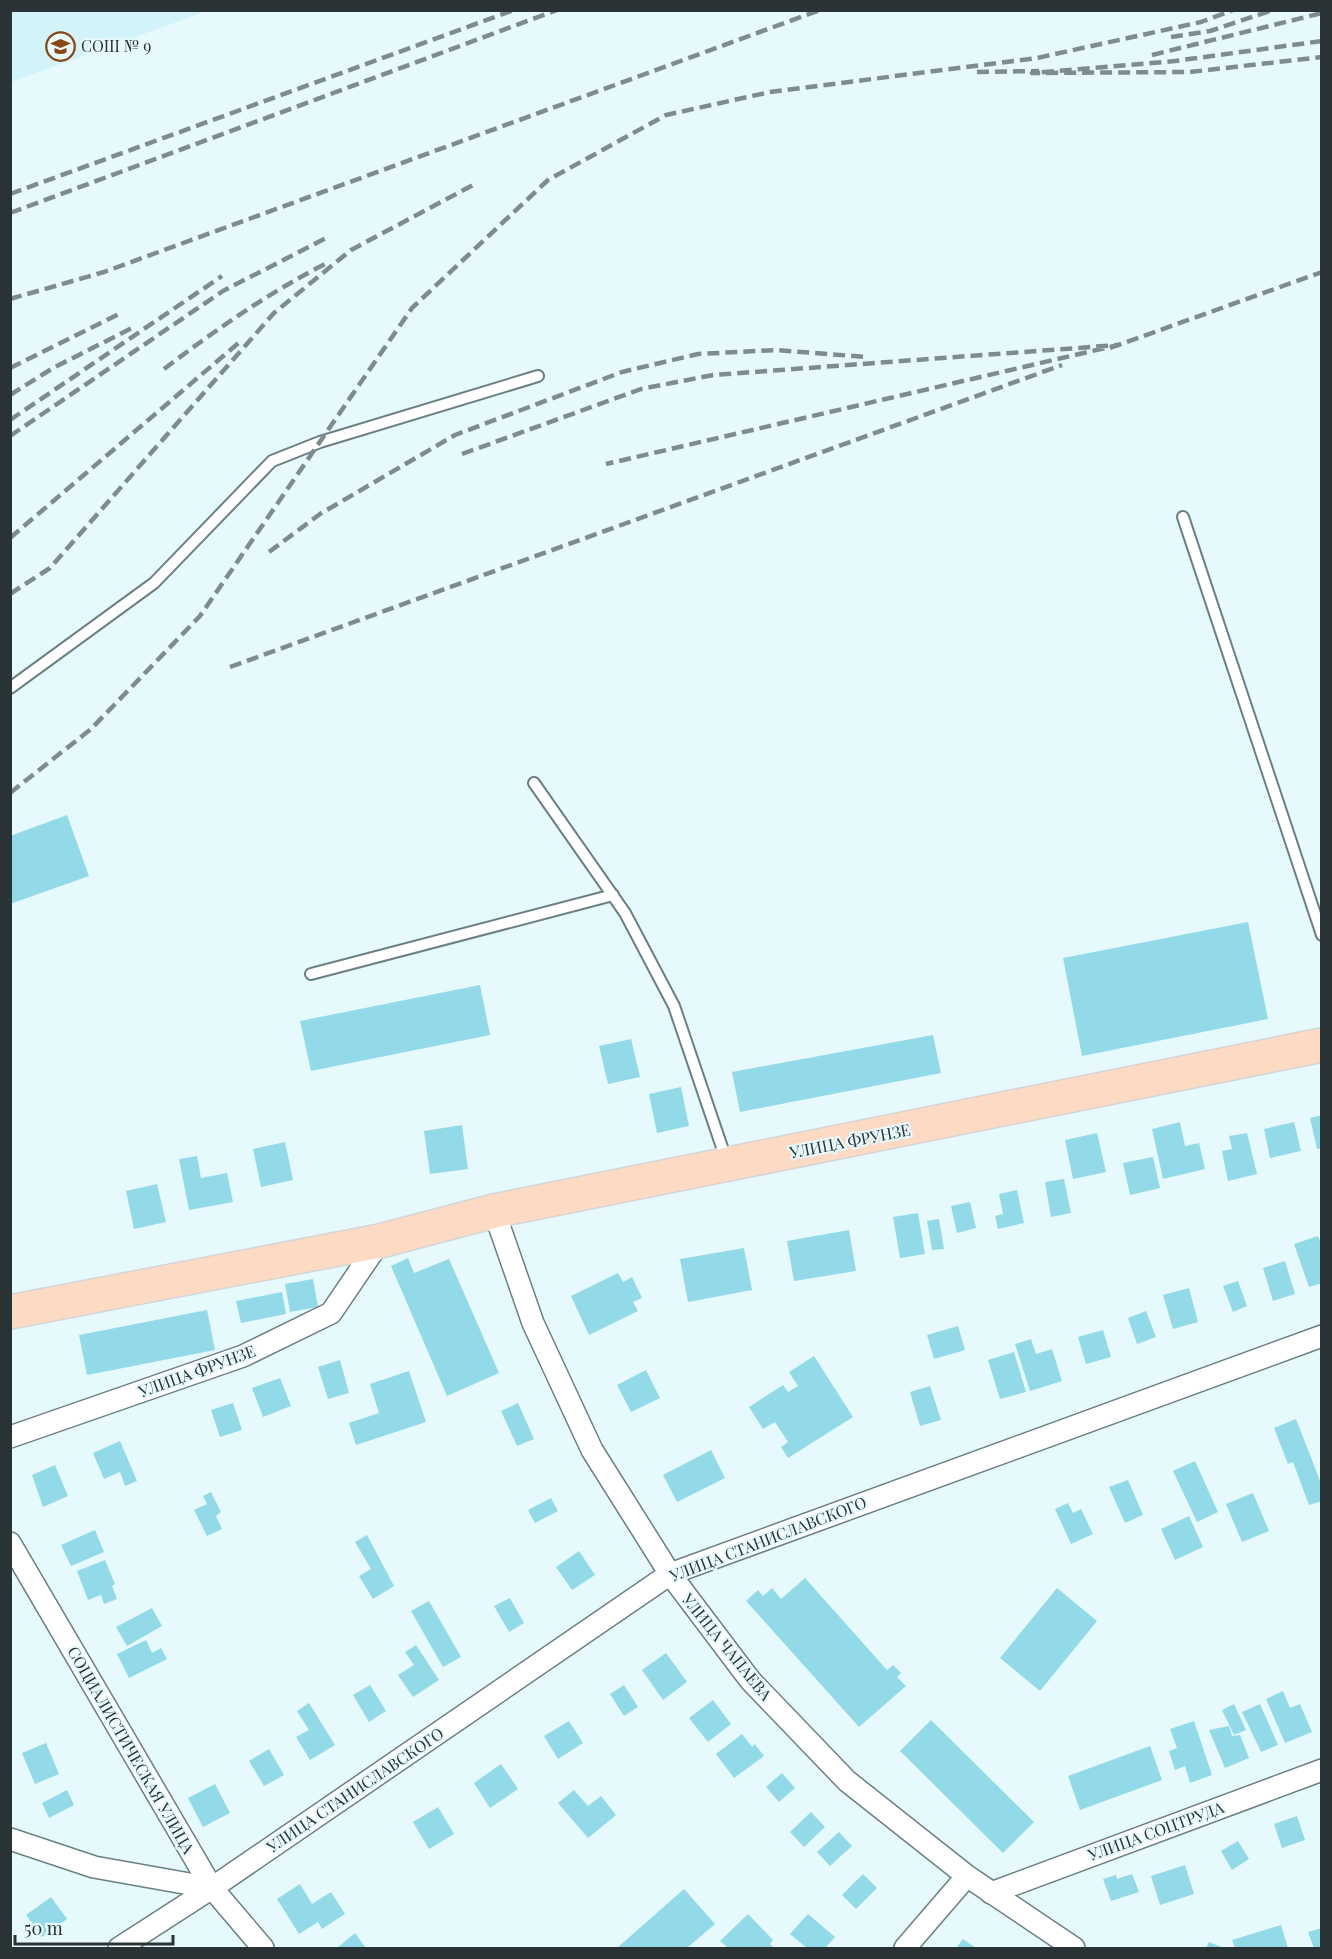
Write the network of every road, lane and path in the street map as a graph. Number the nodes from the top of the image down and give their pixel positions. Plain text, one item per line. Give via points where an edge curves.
1 (538, 376) dead end
2 (1183, 517) dead end
3 (10, 688) edge
4 (534, 783) dead end
5 (613, 895) junction
6 (1322, 935) edge
7 (311, 974) dead end
8 (1322, 1045) edge
9 (728, 1165) junction
10 (495, 1211) junction
11 (380, 1241) junction
12 (10, 1312) edge
13 (1322, 1336) edge
14 (10, 1437) edge
15 (10, 1543) edge
16 (670, 1574) junction
17 (1322, 1770) edge
18 (10, 1839) edge
19 (967, 1876) junction
20 (212, 1888) junction
21 (992, 1893) junction
22 (119, 1948) edge
23 (263, 1948) edge
24 (905, 1948) edge
25 (1074, 1948) edge

1 - 3 lane via 320,442 272,461 154,583
2 - 6 lane
4 - 5 lane
5 - 7 lane
5 - 9 lane via 674,1006
8 - 9 main road, УЛИЦА ФРУНЗЕ
9 - 10 main road, УЛИЦА ФРУНЗЕ
10 - 11 main road, УЛИЦА ФРУНЗЕ
10 - 16 street, УЛИЦА ЧАПАЕВА via 533,1323 592,1450
11 - 12 main road, УЛИЦА ФРУНЗЕ
11 - 14 street, УЛИЦА ФРУНЗЕ via 332,1313 243,1356
13 - 16 street, УЛИЦА СТАНИСЛАВСКОГО
15 - 20 street, СОЦИАЛИСТИЧЕСКАЯ УЛИЦА
16 - 19 street, УЛИЦА ЧАПАЕВА via 750,1680 847,1781
16 - 20 street, УЛИЦА СТАНИСЛАВСКОГО
17 - 21 street, УЛИЦА СОЦТРУДА
18 - 20 street via 94,1867
19 - 21 street, УЛИЦА ЧАПАЕВА
19 - 24 street
20 - 22 street, УЛИЦА СТАНИСЛАВСКОГО
20 - 23 street, СОЦИАЛИСТИЧЕСКАЯ УЛИЦА
21 - 25 street, УЛИЦА ЧАПАЕВА

